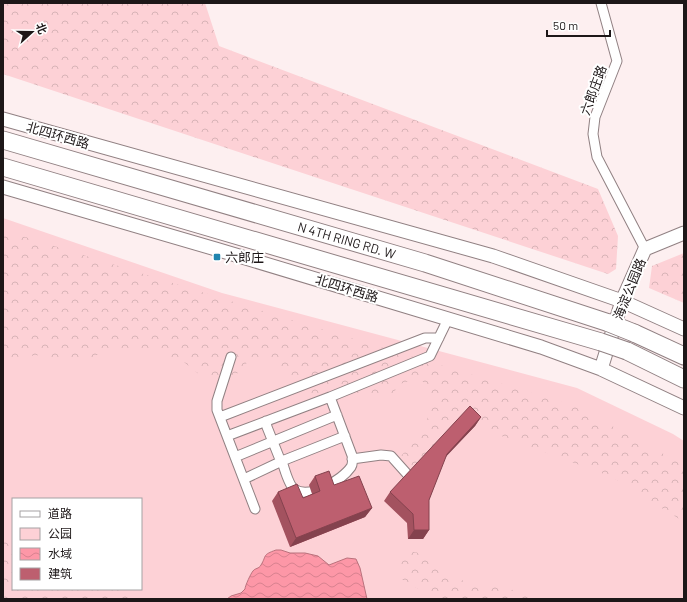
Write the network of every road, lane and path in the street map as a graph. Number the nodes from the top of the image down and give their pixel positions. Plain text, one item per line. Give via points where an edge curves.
1 (601, 3) edge
2 (5, 120) edge
3 (3, 140) edge
4 (3, 167) edge
5 (3, 187) edge
6 (684, 233) edge
7 (645, 249) junction
8 (622, 301) junction
9 (448, 319) junction
10 (684, 329) edge
11 (439, 338) junction
12 (684, 356) edge
13 (231, 357) dead end
14 (601, 368) junction
15 (684, 379) edge
16 (330, 397) junction
17 (684, 408) edge
18 (337, 415) junction
19 (220, 417) junction
20 (266, 421) junction
21 (227, 436) junction
22 (345, 436) junction
23 (273, 442) junction
24 (235, 457) junction
25 (352, 459) junction
26 (282, 461) junction
27 (408, 475) edge
28 (244, 479) junction
29 (255, 509) dead end

1 - 7 street, 六郎庄路 via 617,61 595,117 593,134 597,157
2 - 8 street, 北四环西路 via 493,256
3 - 12 highway, N 4TH RING RD. W, bridge via 425,263 609,324
4 - 15 highway, N 4TH RING RD. W, bridge via 601,342 627,351
5 - 9 street, 北四环西路
6 - 7 street, 海淀公园路
7 - 8 street, 海淀公园路
8 - 10 street, 北四环西路
8 - 14 street, 海淀公园路
9 - 11 street
9 - 14 street, 北四环西路
11 - 16 street via 430,356
11 - 19 street via 425,338
13 - 19 street via 217,401
14 - 17 street, 北四环西路
16 - 18 street
16 - 20 street
18 - 22 street
18 - 23 street
19 - 21 street
20 - 21 street
20 - 23 street
21 - 24 street
22 - 25 street
22 - 26 street
23 - 24 street
23 - 26 street
24 - 28 street
25 - 26 street via 352,466 340,478 332,484 308,493 296,491 292,487
25 - 27 street via 391,456
26 - 28 street
28 - 29 street

